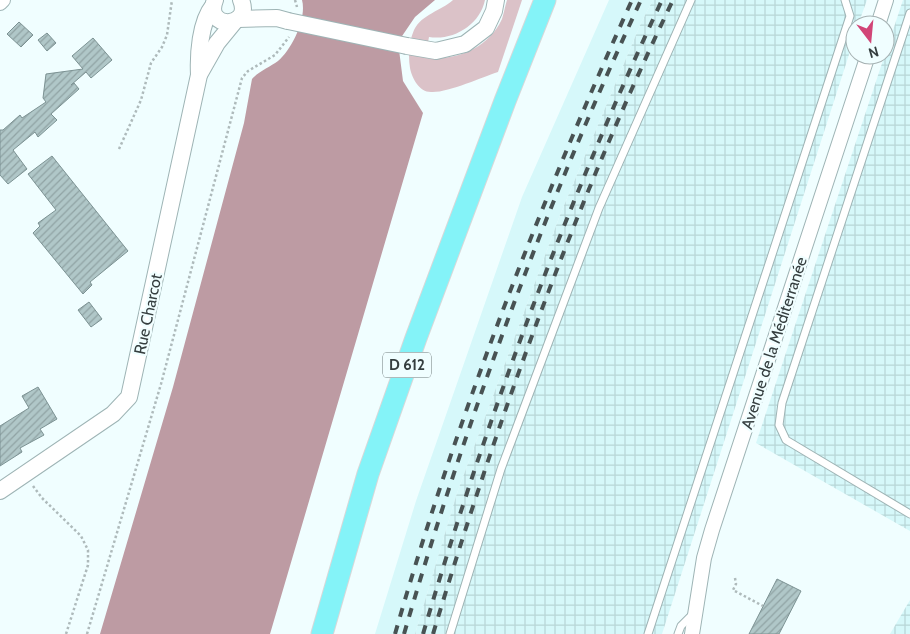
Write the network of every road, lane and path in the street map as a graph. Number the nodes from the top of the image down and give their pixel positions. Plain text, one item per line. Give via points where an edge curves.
1 (172, 0) edge
2 (243, 0) edge
3 (295, 0) edge
4 (496, 0) edge
5 (533, 0) edge
6 (545, 0) edge
7 (558, 0) edge
8 (692, 0) edge
9 (845, 0) edge
10 (886, 0) edge
11 (214, 2) edge
12 (910, 13) edge
13 (881, 15) edge
14 (237, 20) junction
15 (288, 21) junction
16 (865, 65) edge
17 (199, 75) junction
18 (505, 101) junction
19 (119, 149) dead end
20 (24, 475) junction
21 (0, 491) edge
22 (910, 514) edge
23 (735, 578) dead end
24 (763, 606) dead end
25 (695, 612) junction
26 (66, 634) edge
27 (87, 634) edge
28 (322, 634) edge
29 (450, 634) edge
30 (648, 634) edge
31 (678, 634) edge
32 (692, 634) edge

1 - 19 path via 167,35 151,63 141,100
2 - 14 street via 243,12
2 - 15 street
3 - 15 path via 297,6
4 - 15 street, bridge via 486,28 465,44 436,51
5 - 18 main road
6 - 18 main road, D 612
7 - 18 main road
8 - 29 lane via 599,208 501,469
9 - 30 lane via 850,16
10 - 13 street
11 - 14 street via 213,11 218,19 226,23
11 - 17 street, Rue Charcot via 206,16 198,57
12 - 22 lane via 782,402 779,425 786,440
14 - 15 street
14 - 17 street, Rue Charcot via 217,43
15 - 27 path via 283,46 242,78 163,374
16 - 25 street, Avenue de la Méditerranée via 712,530
17 - 20 street, Rue Charcot via 129,397 113,414
18 - 28 main road, D 612 via 368,474
20 - 21 street, Rue Charcot
20 - 26 path via 42,498 81,536 88,550 88,565
23 - 24 path via 733,590
25 - 31 lane via 681,626
25 - 32 street, Avenue de la Méditerranée

